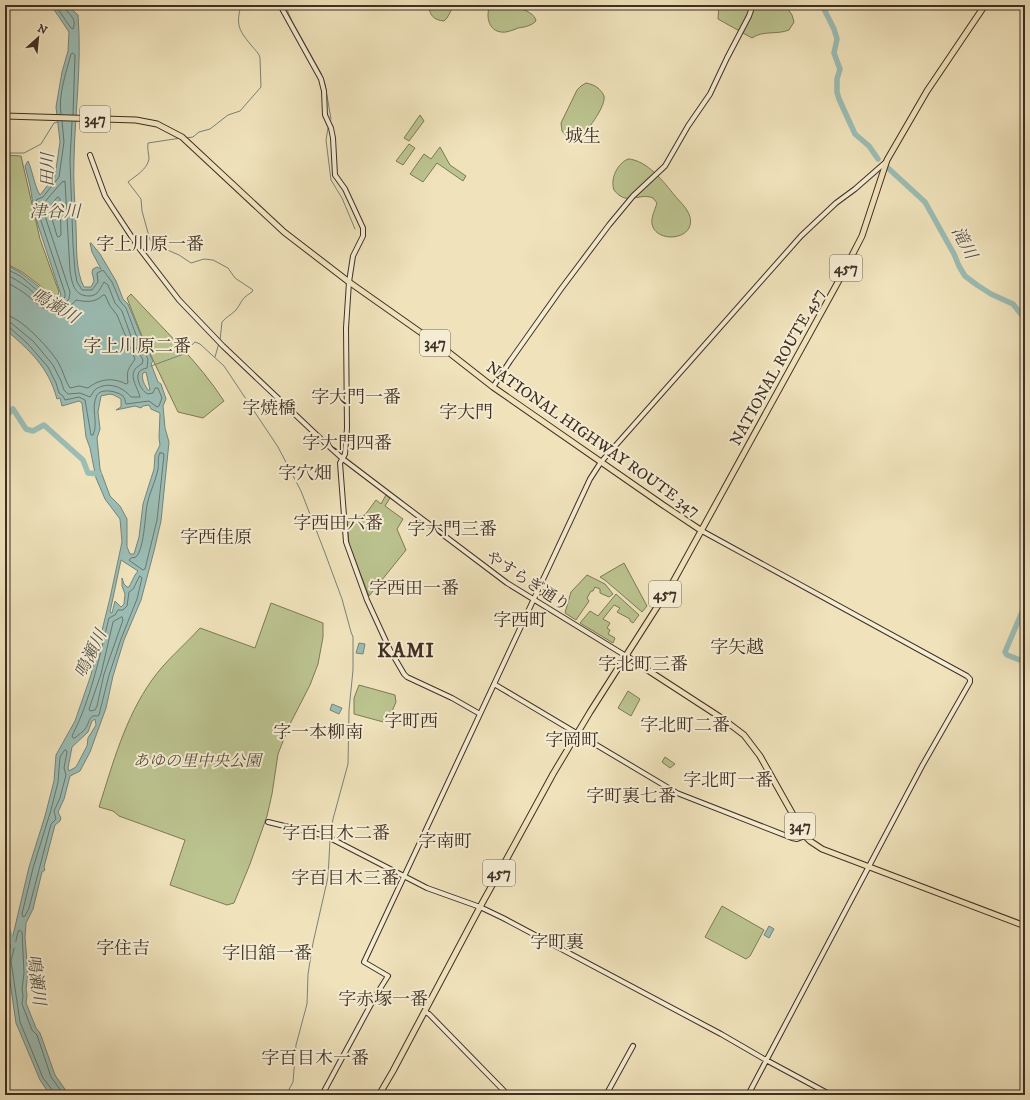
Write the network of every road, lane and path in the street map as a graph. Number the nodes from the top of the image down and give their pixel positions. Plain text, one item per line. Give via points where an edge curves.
1 (280, 5) edge
2 (753, 5) edge
3 (985, 5) edge
4 (5, 116) edge
5 (90, 155) dead end
6 (887, 160) junction
7 (349, 282) junction
8 (493, 387) junction
9 (343, 459) junction
10 (601, 462) junction
11 (702, 531) junction
12 (533, 599) junction
13 (626, 656) junction
14 (494, 684) junction
15 (480, 714) junction
16 (577, 734) junction
17 (268, 822) dead end
18 (806, 836) junction
19 (868, 867) junction
20 (404, 877) junction
21 (480, 907) junction
22 (1025, 926) edge
23 (425, 1012) junction
24 (633, 1046) dead end
25 (766, 1060) junction
26 (322, 1095) edge
27 (379, 1095) edge
28 (508, 1095) edge
29 (606, 1095) edge
30 (748, 1095) edge
31 (831, 1095) edge

1 - 7 street via 321,79 325,115 333,138 335,175 345,189 363,228 363,236 353,256
2 - 8 street via 710,94 665,166 633,196 604,231
3 - 6 highway, NATIONAL ROUTE 457 / 457 via 927,91
4 - 7 highway, NATIONAL HIGHWAY ROUTE 347 / 347 via 136,120 157,124 182,137 284,232
5 - 9 street, やすらぎ通り via 105,196 139,248 179,300 223,346
6 - 10 street via 801,236
6 - 11 highway, NATIONAL ROUTE 457 / 457 via 862,236 844,273
7 - 8 highway, NATIONAL HIGHWAY ROUTE 347 / 347
7 - 9 street via 346,328 347,428
8 - 10 highway, NATIONAL HIGHWAY ROUTE 347 / 347
9 - 12 street, やすらぎ通り via 468,555
9 - 15 street via 340,463 346,542 367,600 390,650 407,678
10 - 11 highway, NATIONAL HIGHWAY ROUTE 347 / 347
10 - 12 street via 579,499
11 - 13 highway, NATIONAL HIGHWAY ROUTE 347 / 457
11 - 19 street via 970,679
12 - 13 street, やすらぎ通り
12 - 14 street
13 - 16 highway, 457
13 - 18 highway, 347 via 744,735 760,756
14 - 15 street
14 - 16 street
15 - 20 street
16 - 18 street via 677,793 792,838
16 - 21 highway, 457
17 - 20 street via 326,836
18 - 19 highway, 347 via 822,849
19 - 22 highway, 347
19 - 25 street
20 - 21 street via 435,892
20 - 26 street via 364,962 388,976
21 - 23 highway, 457
21 - 25 street
23 - 27 highway, 457
23 - 28 street
24 - 29 street
25 - 30 street
25 - 31 street

